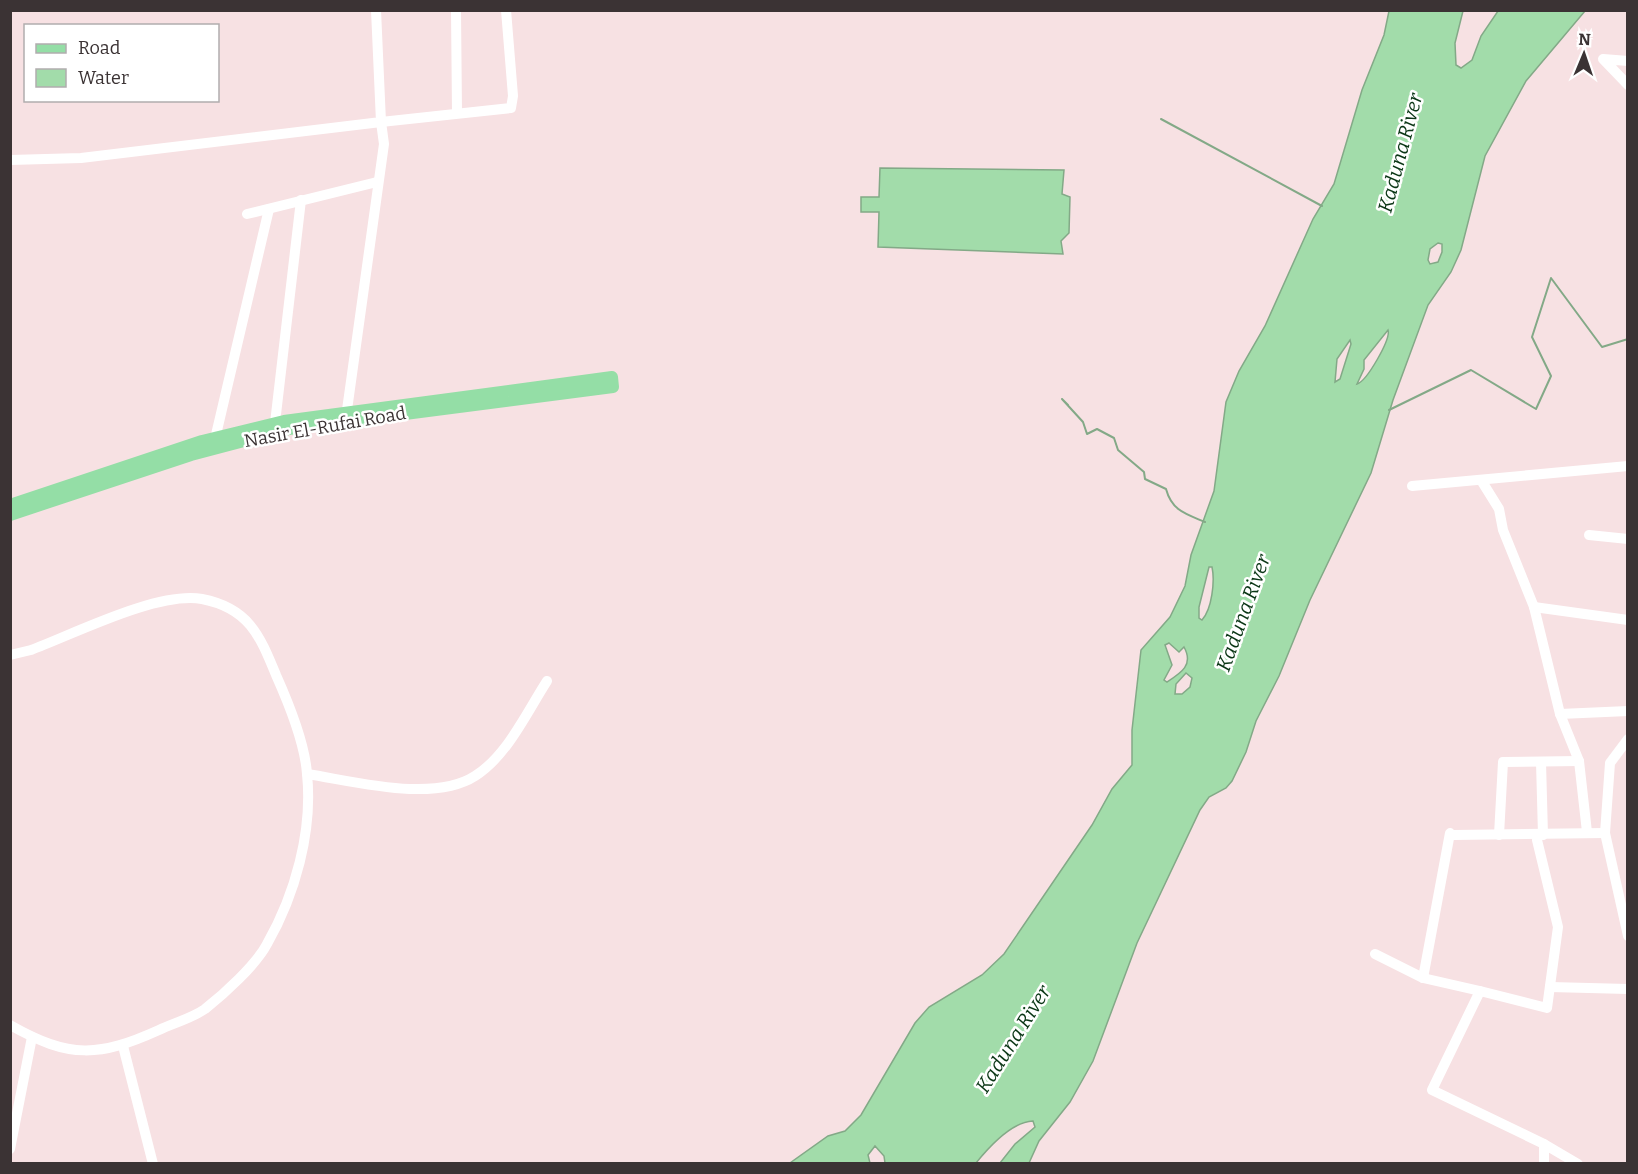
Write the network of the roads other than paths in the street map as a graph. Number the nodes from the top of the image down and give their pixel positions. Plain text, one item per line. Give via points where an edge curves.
1 (376, 10) edge
2 (456, 10) edge
3 (506, 10) edge
4 (1628, 61) edge
5 (1628, 85) edge
6 (457, 112) junction
7 (381, 122) junction
8 (10, 160) edge
9 (377, 182) junction
10 (301, 200) junction
11 (269, 209) junction
12 (247, 214) dead end
13 (613, 387) dead end
14 (475, 399) junction
15 (347, 410) junction
16 (275, 423) junction
17 (214, 439) junction
18 (1628, 466) edge
19 (1481, 480) junction
20 (94, 482) junction
21 (1412, 486) dead end
22 (10, 505) edge
23 (10, 515) edge
24 (1589, 535) dead end
25 (1628, 539) edge
26 (1534, 608) junction
27 (1628, 620) edge
28 (10, 655) edge
29 (547, 681) dead end
30 (1628, 711) edge
31 (1560, 714) junction
32 (1628, 739) edge
33 (1579, 761) junction
34 (1541, 762) junction
35 (308, 774) junction
36 (1587, 832) junction
37 (1605, 833) junction
38 (1499, 835) junction
39 (1540, 837) junction
40 (1628, 936) edge
41 (1375, 954) dead end
42 (1423, 978) junction
43 (1550, 987) junction
44 (1628, 989) edge
45 (1480, 992) junction
46 (10, 1025) edge
47 (32, 1037) junction
48 (123, 1046) junction
49 (1544, 1144) junction
50 (10, 1149) edge
51 (153, 1164) edge
52 (1544, 1164) edge
53 (1578, 1164) edge

1 - 7 street
2 - 6 street
3 - 6 street via 511,108
4 - 5 street via 1603,59
6 - 7 street
7 - 8 street via 81,158
7 - 9 street via 384,144
9 - 10 street
9 - 15 street
10 - 11 street
10 - 16 street
11 - 12 street
11 - 17 street
13 - 14 main road via 612,377
14 - 15 main road, Nasir El-Rufai Road
14 - 20 main road, Nasir El-Rufai Road via 290,429
15 - 16 main road, Nasir El-Rufai Road
16 - 17 main road, Nasir El-Rufai Road
17 - 20 main road, Nasir El-Rufai Road
18 - 19 street
19 - 21 street
19 - 26 street via 1499,509 1503,530
20 - 22 main road, Nasir El-Rufai Road
20 - 23 main road, Nasir El-Rufai Road
24 - 25 street
26 - 27 street
26 - 31 street
28 - 35 street via 168,599 201,599 227,606 246,618 263,645 290,708
29 - 35 street via 499,754 475,776 453,786 394,787
30 - 31 street
31 - 33 street
32 - 37 street via 1610,763
33 - 34 street
33 - 36 street
34 - 38 street via 1503,762
34 - 39 street
35 - 48 street via 306,838 289,894 267,945 203,1010
36 - 37 street
36 - 39 street
37 - 40 street
38 - 39 street
38 - 42 street via 1452,834
39 - 43 street via 1558,927
41 - 42 street
42 - 45 street
43 - 44 street
43 - 45 street via 1547,1008
45 - 49 street via 1432,1090
46 - 47 street
47 - 48 street via 71,1051
47 - 50 street
48 - 51 street
49 - 52 street
49 - 53 street

